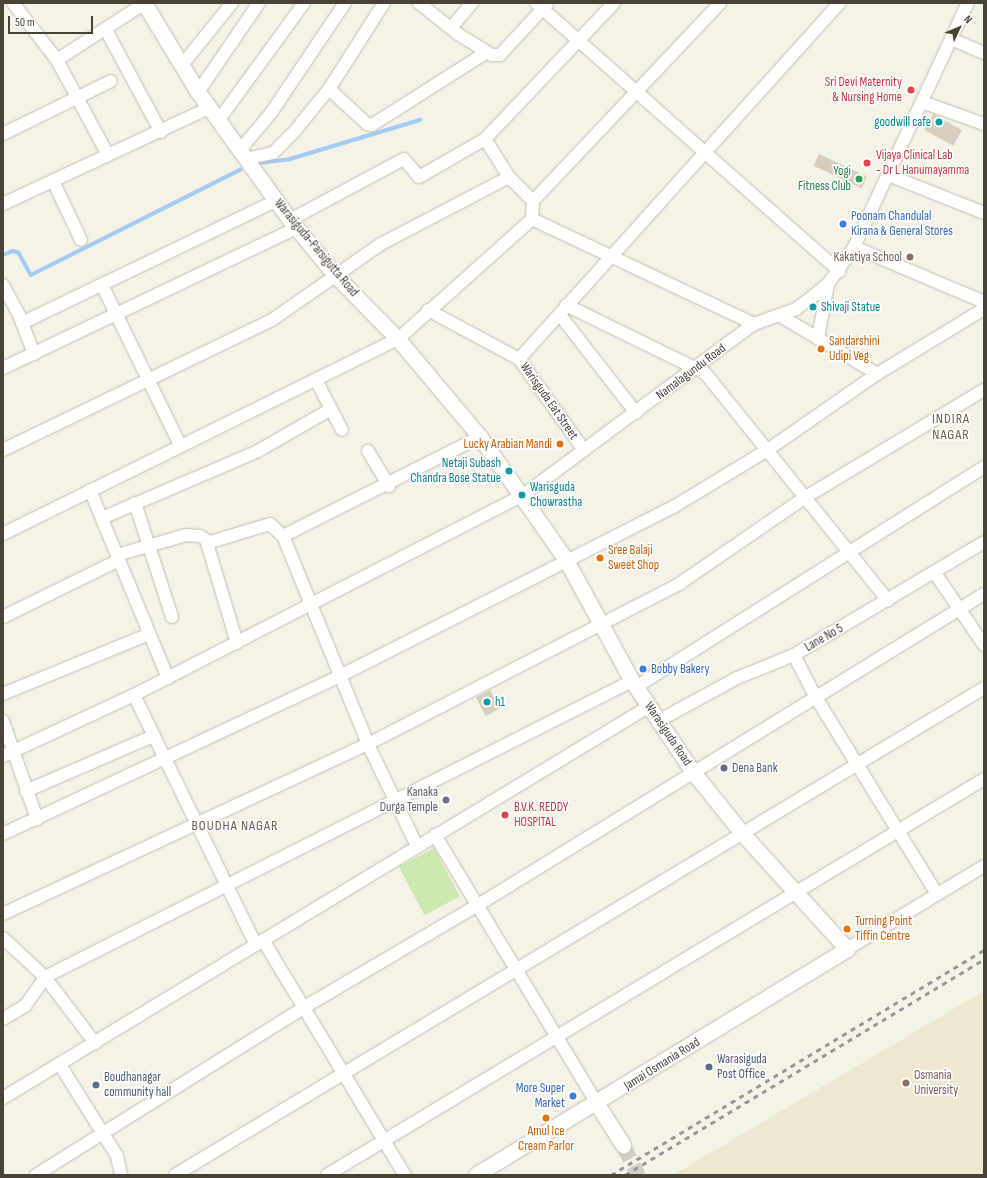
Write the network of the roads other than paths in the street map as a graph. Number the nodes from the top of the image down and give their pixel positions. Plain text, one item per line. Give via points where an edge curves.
1 (144, 3) edge
2 (232, 3) edge
3 (259, 3) edge
4 (304, 3) edge
5 (344, 3) edge
6 (384, 3) edge
7 (419, 3) edge
8 (472, 3) edge
9 (614, 3) edge
10 (720, 3) edge
11 (839, 3) edge
12 (968, 3) edge
13 (16, 4) edge
14 (542, 5) edge
15 (451, 28) junction
16 (106, 30) junction
17 (951, 39) junction
18 (578, 42) junction
19 (487, 52) junction
20 (984, 53) edge
21 (57, 60) junction
22 (182, 65) junction
23 (111, 81) dead end
24 (329, 89) junction
25 (198, 92) junction
26 (636, 93) junction
27 (76, 97) junction
28 (922, 102) junction
29 (209, 108) junction
30 (218, 121) junction
31 (984, 124) edge
32 (161, 132) junction
33 (3, 134) edge
34 (485, 139) junction
35 (704, 154) junction
36 (242, 155) junction
37 (108, 156) junction
38 (888, 175) junction
39 (509, 177) junction
40 (53, 181) junction
41 (276, 201) junction
42 (533, 202) junction
43 (3, 204) edge
44 (984, 213) edge
45 (532, 219) junction
46 (293, 224) junction
47 (81, 240) dead end
48 (854, 247) junction
49 (612, 259) junction
50 (839, 271) junction
51 (335, 275) junction
52 (828, 284) junction
53 (102, 285) junction
54 (3, 286) edge
55 (984, 302) edge
56 (984, 309) edge
57 (428, 310) junction
58 (563, 310) junction
59 (117, 315) junction
60 (779, 315) junction
61 (22, 323) junction
62 (754, 324) junction
63 (818, 338) junction
64 (398, 339) junction
65 (34, 354) junction
66 (519, 359) junction
67 (3, 368) edge
68 (698, 368) junction
69 (878, 374) junction
70 (316, 380) junction
71 (149, 382) junction
72 (984, 390) edge
73 (331, 409) junction
74 (636, 413) junction
75 (342, 430) dead end
76 (480, 438) junction
77 (180, 445) junction
78 (769, 449) junction
79 (3, 450) edge
80 (584, 450) junction
81 (368, 451) dead end
82 (984, 467) edge
83 (389, 486) junction
84 (90, 490) junction
85 (522, 496) junction
86 (804, 498) junction
87 (135, 503) junction
88 (102, 518) junction
89 (3, 534) edge
90 (283, 536) junction
91 (208, 541) junction
92 (984, 542) edge
93 (150, 544) junction
94 (850, 550) junction
95 (118, 557) junction
96 (566, 560) junction
97 (935, 573) junction
98 (984, 594) edge
99 (888, 601) junction
100 (310, 607) junction
101 (959, 609) junction
102 (3, 617) edge
103 (172, 617) dead end
104 (601, 623) junction
105 (147, 635) junction
106 (237, 643) junction
107 (984, 645) edge
108 (794, 655) junction
109 (340, 676) junction
110 (168, 678) junction
111 (634, 684) junction
112 (984, 688) edge
113 (3, 694) edge
114 (134, 695) junction
115 (815, 696) junction
116 (648, 707) junction
117 (3, 720) edge
118 (658, 721) junction
119 (153, 736) junction
120 (368, 744) junction
121 (7, 754) edge
122 (166, 760) junction
123 (857, 763) junction
124 (693, 772) junction
125 (984, 779) edge
126 (26, 791) junction
127 (394, 802) junction
128 (37, 819) junction
129 (197, 824) junction
130 (898, 830) junction
131 (741, 832) junction
132 (3, 834) edge
133 (435, 835) junction
134 (417, 846) junction
135 (984, 866) edge
136 (225, 884) junction
137 (797, 892) junction
138 (937, 894) junction
139 (478, 905) junction
140 (3, 914) edge
141 (260, 942) junction
142 (5, 943) edge
143 (847, 949) junction
144 (517, 970) junction
145 (45, 977) junction
146 (303, 1008) junction
147 (3, 1018) edge
148 (557, 1037) junction
149 (95, 1043) junction
150 (60, 1065) junction
151 (343, 1074) junction
152 (3, 1098) edge
153 (597, 1104) junction
154 (103, 1133) junction
155 (385, 1140) junction
156 (623, 1145) tunnel mouth
157 (36, 1175) edge
158 (121, 1175) edge
159 (175, 1175) edge
160 (327, 1175) edge
161 (405, 1175) edge
162 (476, 1175) edge

1 - 16 street
1 - 22 street, Warasiguda-Parsigutta Road
2 - 22 street
3 - 25 street
4 - 30 street
5 - 36 street
6 - 24 street
7 - 15 street
8 - 15 street
9 - 18 street
10 - 26 street
11 - 35 street
12 - 17 street, Namalagundu Road
13 - 21 street
14 - 18 street
14 - 19 street via 506,53
15 - 19 street
16 - 21 street
16 - 32 street
17 - 20 street
17 - 28 street, Namalagundu Road
18 - 26 street
18 - 34 street
19 - 24 street via 372,125 367,124
21 - 27 street
22 - 25 street, Warasiguda-Parsigutta Road
23 - 27 street
24 - 36 street via 273,153
25 - 29 street, Warasiguda-Parsigutta Road
26 - 35 street
26 - 42 street
27 - 33 street
27 - 37 street
28 - 31 street
28 - 38 street, Namalagundu Road
29 - 30 street, Warasiguda-Parsigutta Road
29 - 32 street
30 - 36 street, Warasiguda-Parsigutta Road
32 - 37 street
34 - 39 street
34 - 46 street via 419,177 404,159
35 - 49 street
35 - 50 street
36 - 41 street, Warasiguda-Parsigutta Road
37 - 40 street
38 - 44 street
38 - 48 street, Namalagundu Road
39 - 42 street
39 - 51 street via 381,244
40 - 43 street
40 - 47 street
41 - 46 street, Warasiguda-Parsigutta Road
41 - 53 street
42 - 45 street
45 - 49 street
45 - 57 street
46 - 51 street, Warasiguda-Parsigutta Road
46 - 59 street
48 - 50 street, Namalagundu Road
48 - 55 street
49 - 58 street
49 - 62 street
50 - 52 street, Namalagundu Road
51 - 64 street, Warasiguda-Parsigutta Road
51 - 71 street via 272,320
52 - 60 street, Namalagundu Road via 796,309
52 - 63 street
53 - 59 street
53 - 61 street
54 - 61 street
56 - 69 street
57 - 64 street
57 - 66 street, Warisguda Eat Street
58 - 66 street
58 - 68 street
58 - 74 street
59 - 65 street
59 - 71 street
60 - 62 street, Namalagundu Road
60 - 63 street
61 - 65 street
62 - 68 street, Namalagundu Road
63 - 69 street
64 - 70 street
64 - 76 street, Warasiguda-Parsigutta Road
65 - 67 street
66 - 80 street, Warisguda Eat Street
68 - 74 street, Namalagundu Road
68 - 78 street
69 - 78 street
70 - 73 street
70 - 77 street
71 - 77 street
71 - 79 street
72 - 86 street
73 - 75 street
73 - 87 street via 258,451
74 - 80 street, Namalagundu Road
76 - 83 street
76 - 85 street, Warasiguda-Parsigutta Road
77 - 84 street
78 - 86 street
78 - 96 street via 675,506
80 - 85 street, Namalagundu Road
81 - 83 street
82 - 94 street
83 - 90 street
84 - 88 street
84 - 89 street
85 - 96 street, Warasiguda Road
85 - 100 street, Namalagundu Road
86 - 94 street
86 - 104 street via 679,584
87 - 88 street
87 - 93 street
88 - 95 street
90 - 91 street via 270,524
90 - 100 street
91 - 93 street via 194,534
91 - 106 street via 207,546
92 - 97 street, Lane No 5
93 - 95 street
93 - 103 street
94 - 99 street
94 - 111 street
95 - 102 street
95 - 105 street
96 - 104 street, Warasiguda Road
96 - 109 street
97 - 99 street, Lane No 5
97 - 101 street
98 - 101 street
99 - 108 street, Lane No 5
100 - 106 street, Namalagundu Road
100 - 109 street
101 - 107 street
101 - 115 street
104 - 111 street, Warasiguda Road
104 - 120 street
105 - 110 street
105 - 113 street
106 - 110 street, Namalagundu Road
108 - 115 street
108 - 118 street, Lane No 5 via 737,678
109 - 120 street
109 - 122 street
110 - 114 street, Namalagundu Road
111 - 116 street, Warasiguda Road
111 - 127 street
112 - 123 street
114 - 119 street
114 - 121 street, Namalagundu Road
115 - 123 street
115 - 124 street
116 - 118 street, Warasiguda Road
116 - 133 street
117 - 121 street
118 - 124 street, Warasiguda Road
119 - 122 street
119 - 126 street
120 - 127 street
120 - 129 street
121 - 126 street
122 - 128 street
122 - 129 street
123 - 130 street
123 - 131 street
124 - 131 street, Warasiguda Road
124 - 139 street
125 - 130 street
126 - 128 street
127 - 134 street
127 - 136 street
128 - 132 street
129 - 136 street
129 - 140 street
130 - 137 street
130 - 138 street
131 - 137 street, Warasiguda Road
131 - 144 street
133 - 134 street
133 - 139 street
134 - 141 street
135 - 138 street
136 - 141 street
136 - 145 street
137 - 143 street, Warasiguda Road
137 - 148 street
138 - 143 street
139 - 144 street
139 - 146 street
141 - 146 street
141 - 149 street
142 - 145 street
143 - 153 street, Jamai Osmania Road
144 - 148 street
144 - 151 street
145 - 147 street via 25,1006
145 - 149 street
146 - 151 street
146 - 154 street
148 - 153 street
148 - 155 street
149 - 150 street
150 - 152 street
150 - 154 street
151 - 155 street
151 - 159 street
153 - 156 street
153 - 162 street, Jamai Osmania Road
154 - 157 street
154 - 158 street via 117,1156
155 - 160 street
155 - 161 street

